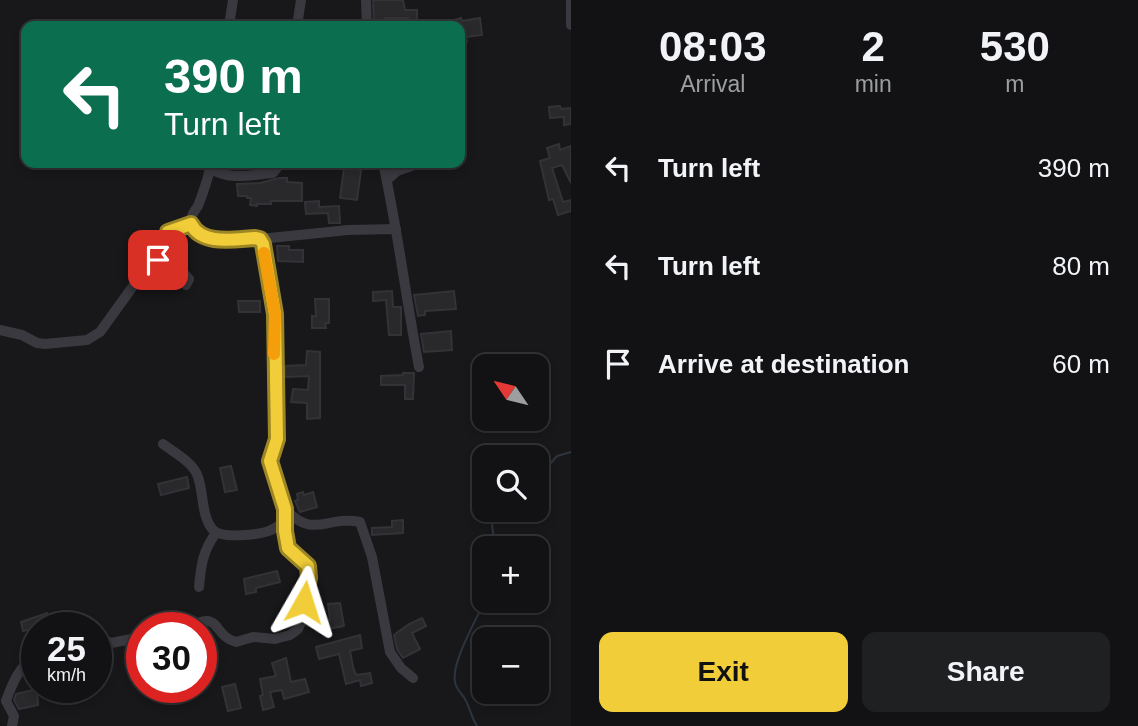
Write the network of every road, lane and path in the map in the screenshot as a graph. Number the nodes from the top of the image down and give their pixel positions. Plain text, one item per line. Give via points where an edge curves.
1 (233, 0) edge
2 (301, 0) edge
3 (366, 0) edge
4 (571, 0) edge
5 (230, 21) edge
6 (298, 21) edge
7 (367, 21) edge
8 (571, 25) edge
9 (210, 168) edge
10 (214, 168) edge
11 (276, 168) edge
12 (384, 168) edge
13 (407, 168) edge
14 (387, 180) junction
15 (191, 224) junction
16 (396, 229) junction
17 (260, 239) junction
18 (166, 248) junction
19 (186, 285) dead end
20 (0, 330) edge
21 (419, 367) dead end
22 (163, 444) dead end
23 (285, 509) junction
24 (285, 521) junction
25 (216, 533) junction
26 (199, 587) dead end
27 (217, 626) edge
28 (21, 668) edge
29 (413, 678) dead end
30 (12, 726) edge

1 - 5 street
2 - 6 street
3 - 7 street
4 - 8 street
9 - 15 street
10 - 11 street via 220,174 244,176 272,173
12 - 14 street
13 - 14 street
14 - 16 street
15 - 17 street via 195,231 219,240
15 - 18 street via 168,232
16 - 17 street
16 - 21 street
17 - 23 street via 275,314 277,439 270,461
18 - 19 street via 171,268 189,279
18 - 20 street via 165,255 144,271 92,339 46,344
22 - 25 street via 194,469
23 - 24 street
23 - 29 street via 307,526 360,522 372,557 390,652
24 - 25 street via 254,534
24 - 27 street via 288,548 308,566 304,616 298,629 275,639 253,636 236,642
25 - 26 street via 206,545
28 - 30 street via 6,701 14,716

